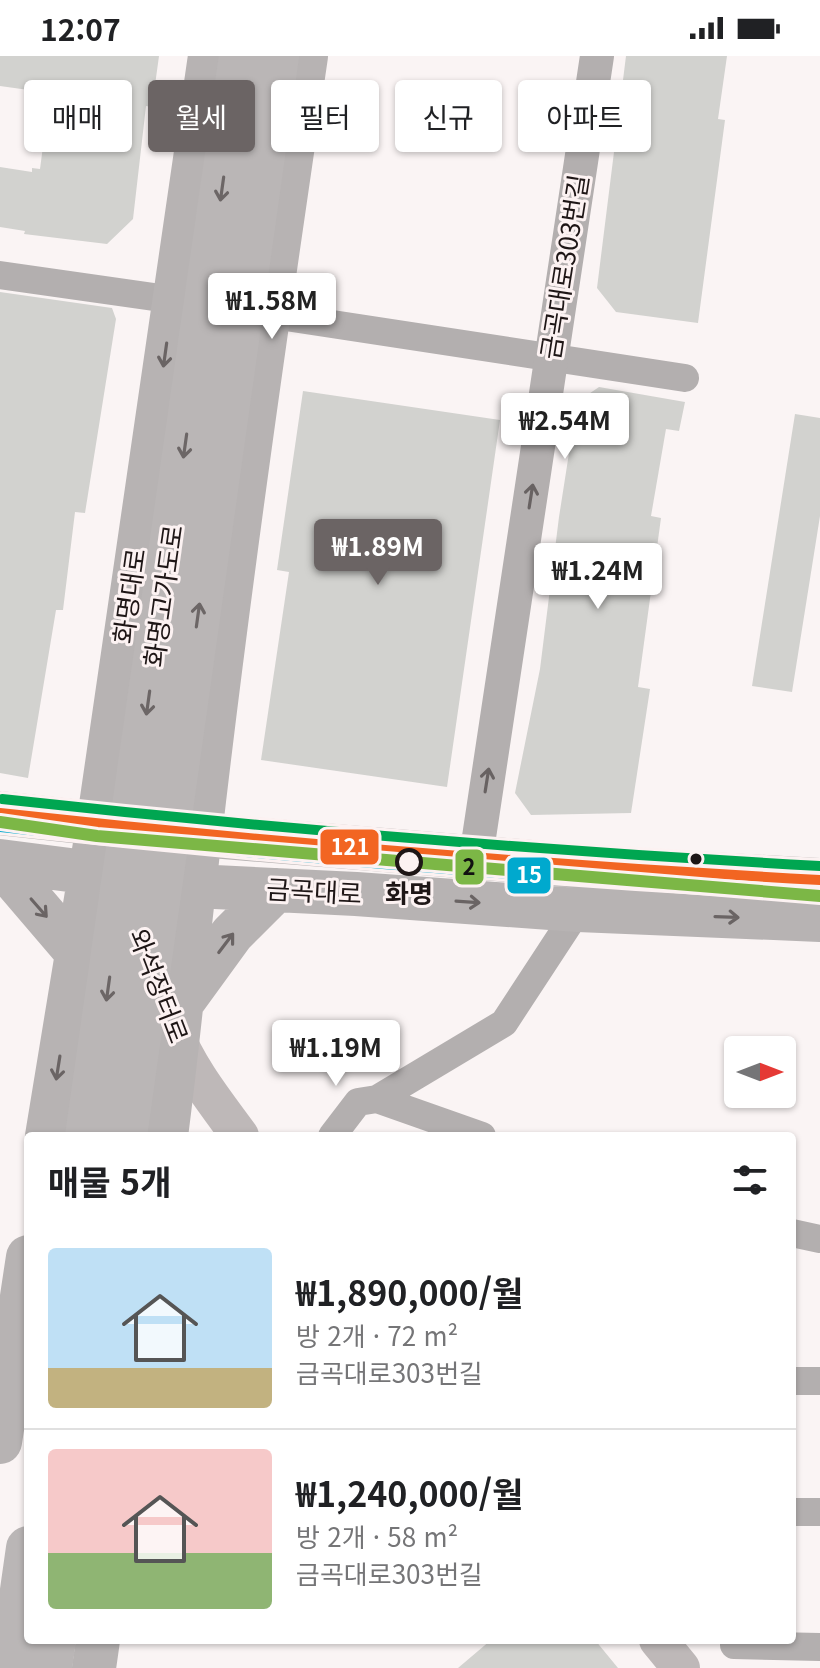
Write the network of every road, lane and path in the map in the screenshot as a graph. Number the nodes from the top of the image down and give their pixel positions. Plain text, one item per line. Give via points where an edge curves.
1 (210, 56) edge
2 (241, 56) edge
3 (277, 56) edge
4 (306, 56) edge
5 (597, 56) edge
6 (0, 275) edge
7 (173, 300) junction
8 (268, 314) junction
9 (552, 356) junction
10 (685, 378) dead end
11 (0, 813) edge
12 (98, 826) junction
13 (200, 835) junction
14 (476, 857) junction
15 (0, 862) edge
16 (103, 876) junction
17 (820, 880) edge
18 (194, 886) junction
19 (276, 890) junction
20 (578, 910) junction
21 (820, 920) edge
22 (77, 953) junction
23 (180, 1023) junction
24 (377, 1099) junction
25 (48, 1132) edge
26 (88, 1132) edge
27 (126, 1132) edge
28 (166, 1132) edge
29 (237, 1132) edge
30 (335, 1132) edge
31 (471, 1132) edge
32 (796, 1234) edge
33 (820, 1239) edge
34 (24, 1283) edge
35 (796, 1381) edge
36 (820, 1381) edge
37 (0, 1442) edge
38 (796, 1512) edge
39 (820, 1512) edge
40 (24, 1576) edge
41 (53, 1644) edge
42 (97, 1644) edge
43 (661, 1644) edge
44 (734, 1645) dead end
45 (820, 1647) edge
46 (11, 1668) edge
47 (50, 1668) edge
48 (94, 1668) edge
49 (681, 1668) edge

1 - 7 main road, 화명대로
2 -> 26 highway, 화명고가도로
27 -> 3 highway, 화명고가도로
4 - 8 main road
5 - 9 street, 금곡대로303번길
6 - 7 street
7 - 8 street
7 -> 12 main road, 화명대로
8 - 9 street
8 - 13 main road
9 - 10 street
14 -> 9 street, 금곡대로303번길
11 - 12 main road, 금곡대로
12 - 13 main road, 금곡대로
12 - 16 main road, 화명대로
13 - 14 main road, 금곡대로
13 - 18 main road
14 - 17 main road, 금곡대로
15 - 16 main road, 금곡대로
15 -> 22 main road
16 - 18 main road, 금곡대로
16 - 22 main road, 화명대로
16 - 23 main road, 와석장터로
18 - 19 main road, 금곡대로
18 - 23 main road
19 -> 20 main road, 금곡대로
23 -> 19 main road via 232,934
20 -> 21 main road, 금곡대로
20 - 24 street via 504,1023
22 -> 25 main road, 화명대로
23 - 28 main road
23 - 29 main road, 와석장터로 via 211,1098
24 - 30 street via 358,1102
24 - 31 street
32 - 33 street
34 - 37 main road
35 - 36 street
38 - 39 street
40 - 46 highway
41 - 47 highway
42 - 48 main road
43 - 49 main road
44 - 45 street

